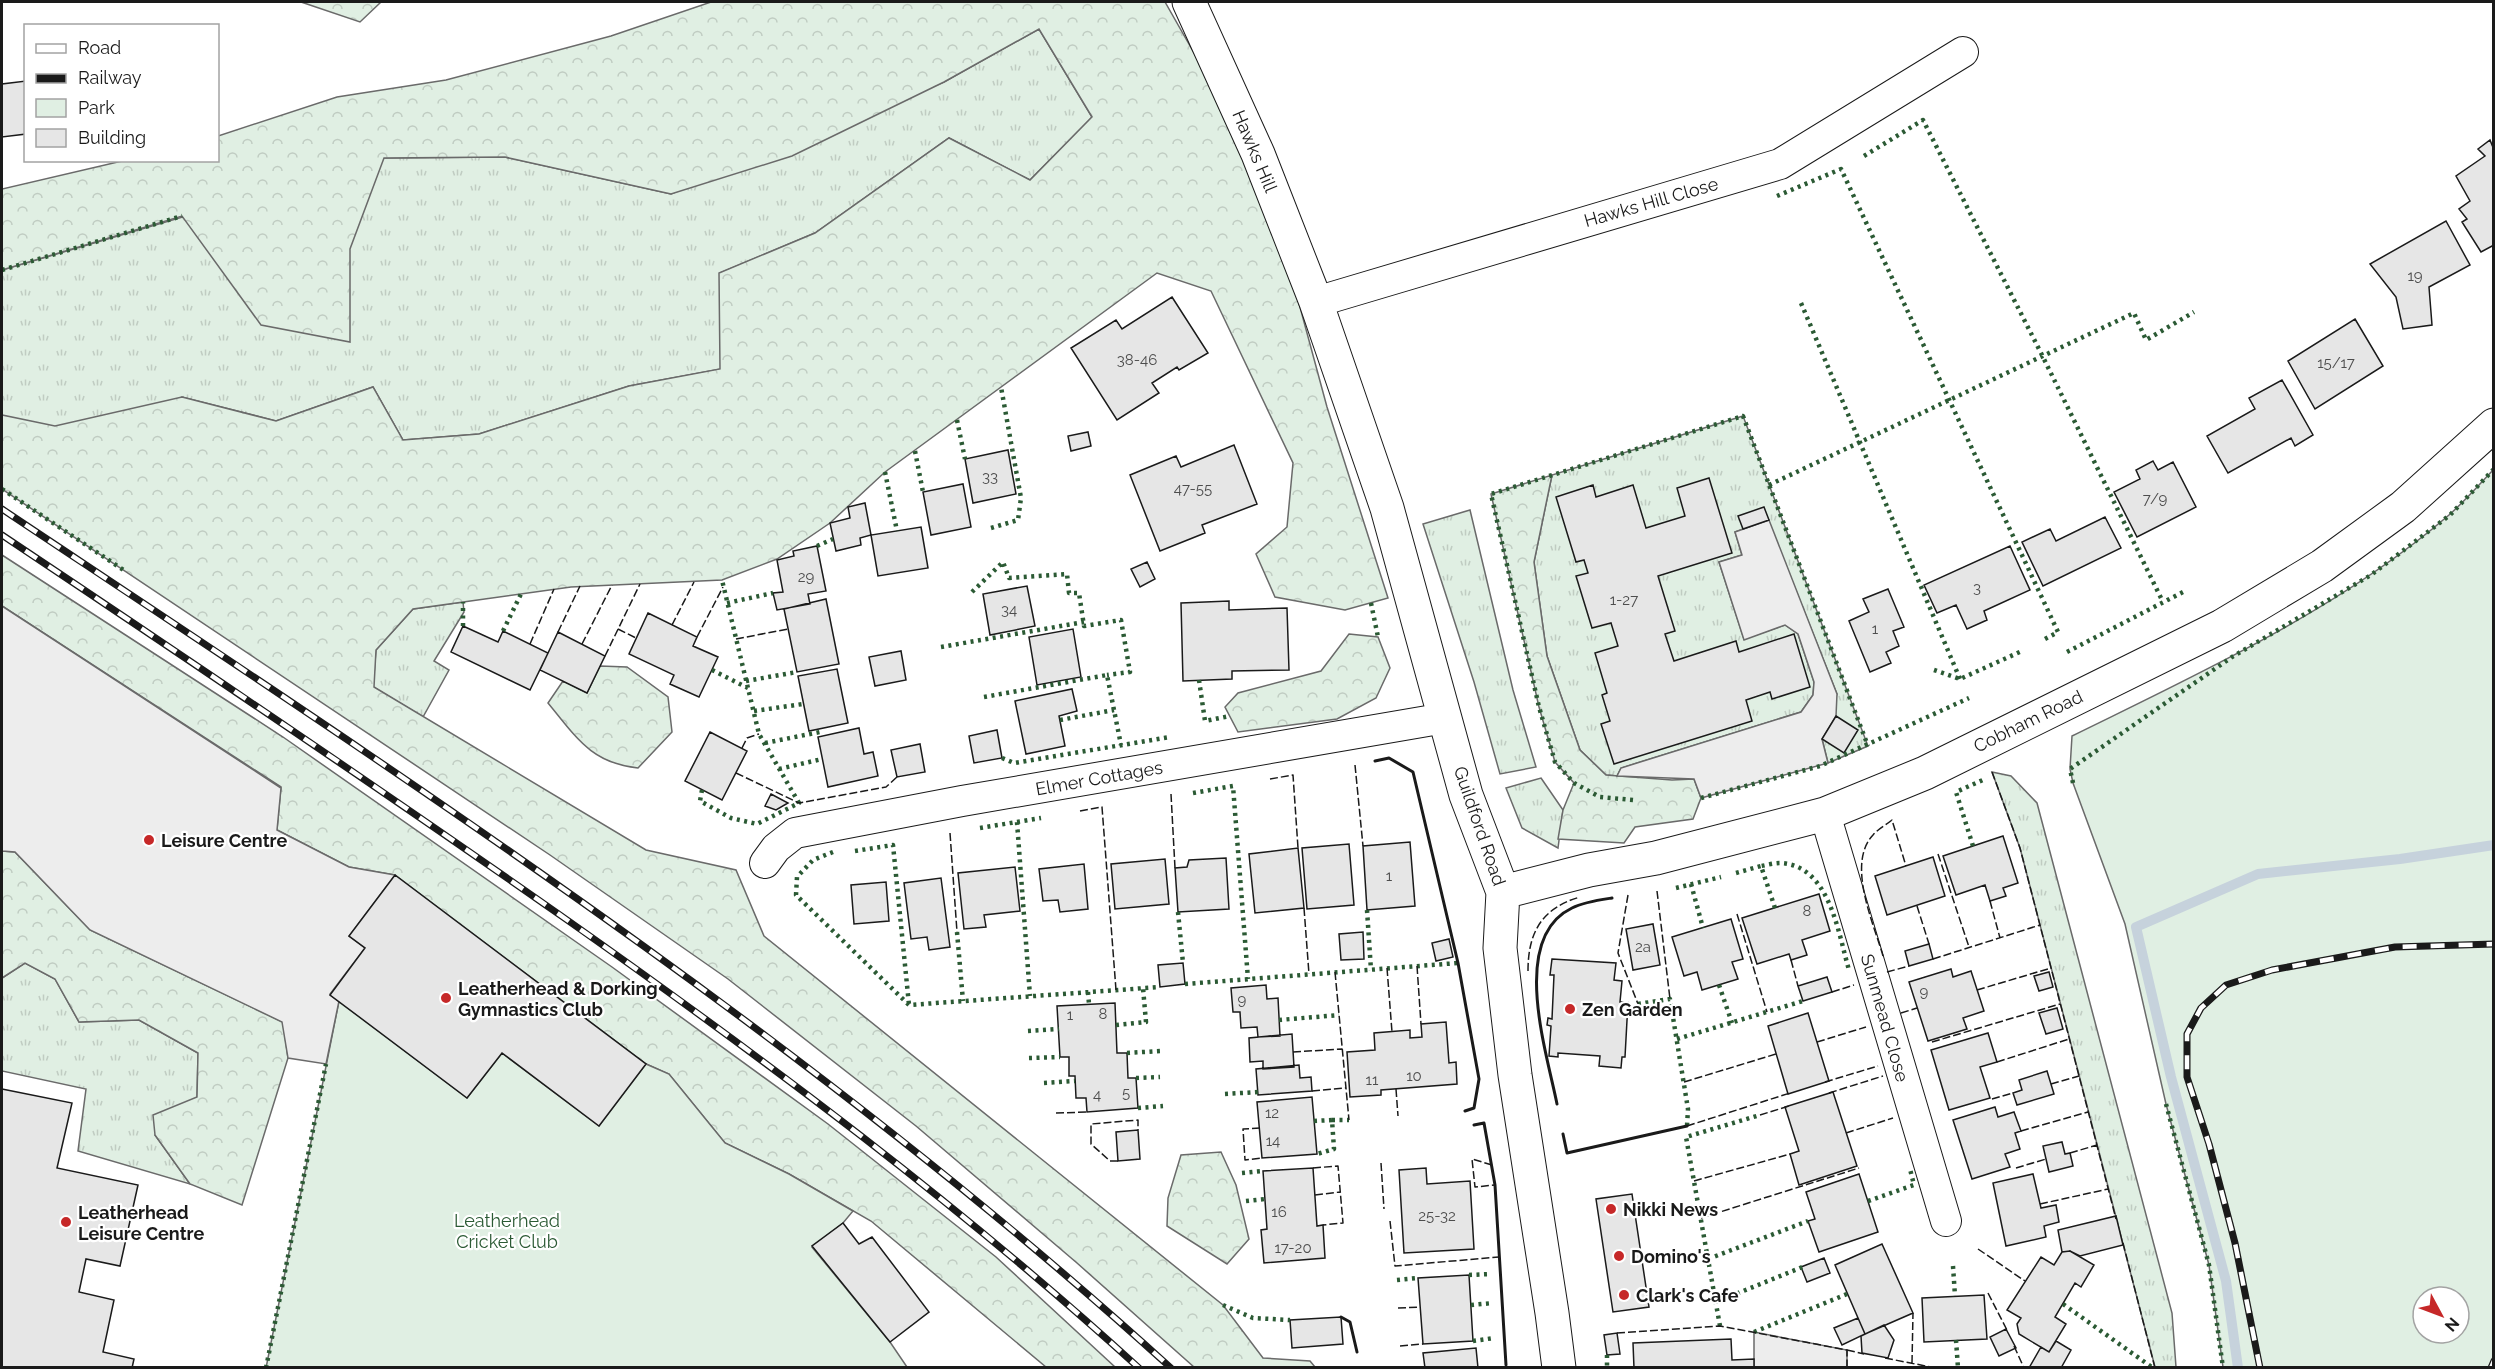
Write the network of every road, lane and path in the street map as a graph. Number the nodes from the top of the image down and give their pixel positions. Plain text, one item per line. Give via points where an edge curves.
1 (1189, 2) edge
2 (1963, 52) dead end
3 (1316, 302) junction
4 (2493, 425) edge
5 (1445, 718) junction
6 (1825, 814) junction
7 (765, 863) dead end
8 (1503, 892) junction
9 (1946, 1221) dead end
10 (1559, 1368) edge

1 - 3 main road, Hawks Hill via 1258,154
2 - 3 street, Hawks Hill Close via 1780,164
3 - 5 main road, Guildford Road via 1387,508
4 - 6 main road, Cobham Road via 2403,507 2322,566 2232,620 1925,773
5 - 7 street, Elmer Cottages via 795,833
5 - 8 main road, Guildford Road via 1466,795
6 - 8 main road, Cobham Road
6 - 9 street, Sunmead Close
8 - 10 main road, Guildford Road via 1500,948

